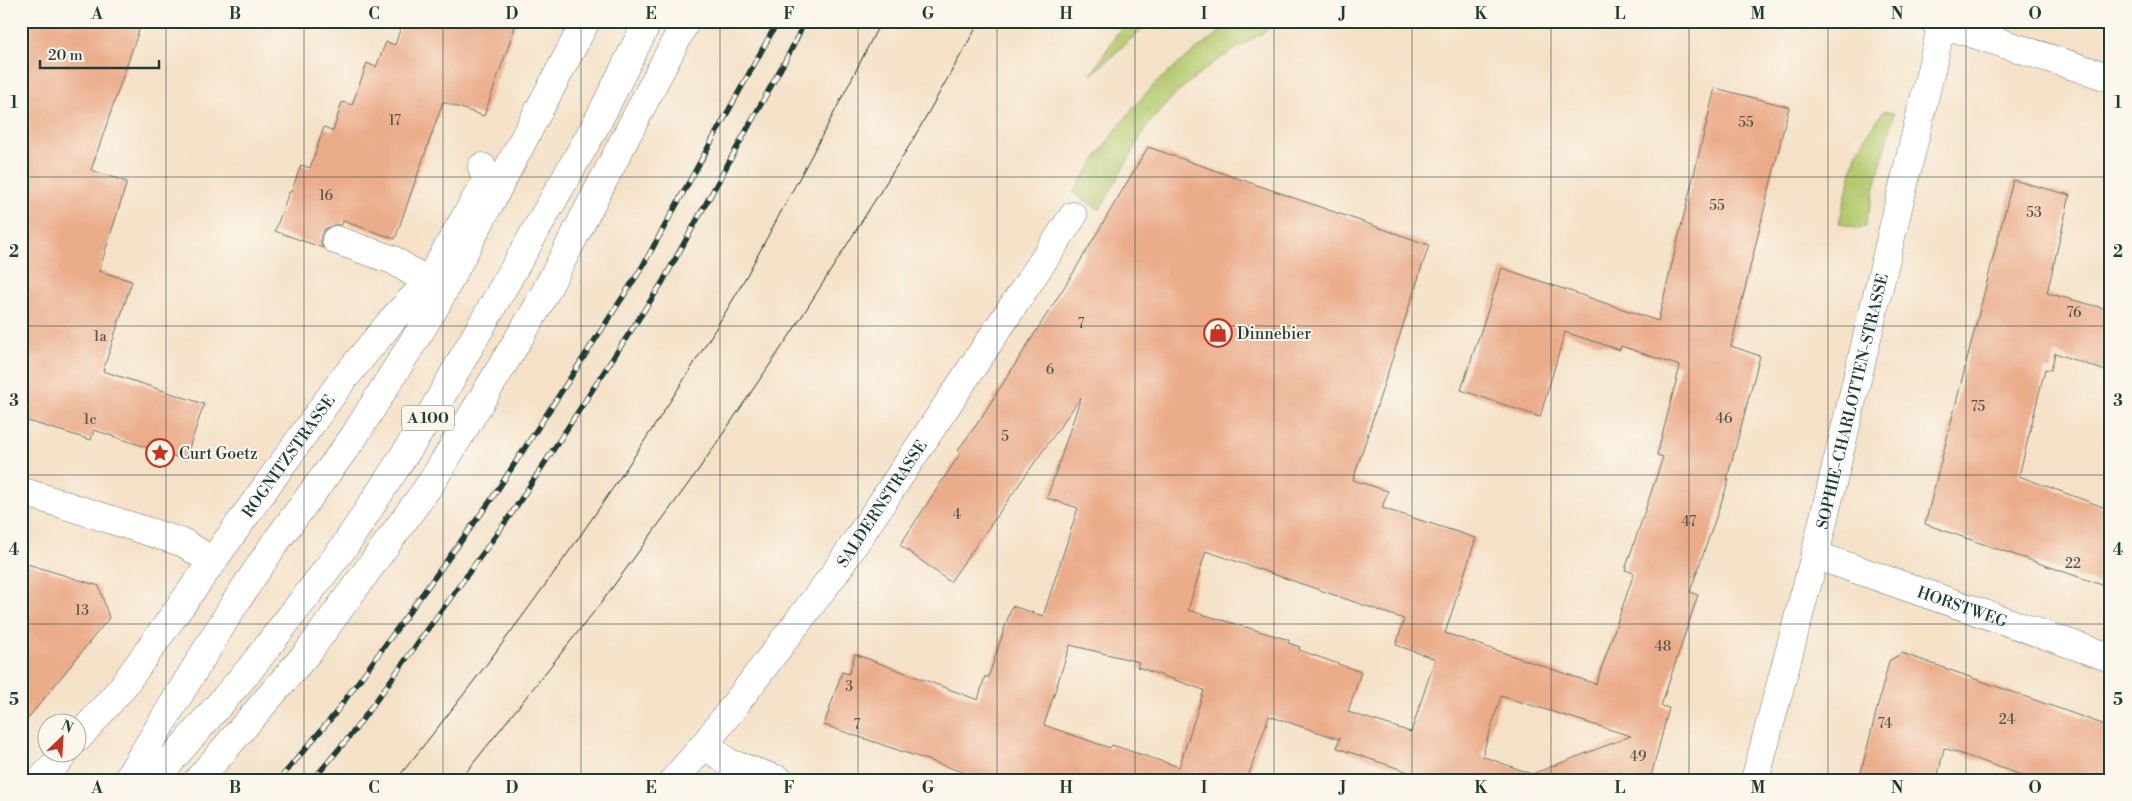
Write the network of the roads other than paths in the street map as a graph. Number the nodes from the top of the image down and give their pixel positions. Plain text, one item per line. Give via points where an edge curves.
1 (586, 21) edge
2 (648, 21) edge
3 (686, 21) edge
4 (1940, 22) edge
5 (2111, 78) edge
6 (482, 167) dead end
7 (1073, 216) dead end
8 (336, 240) dead end
9 (428, 282) junction
10 (21, 491) edge
11 (1814, 555) junction
12 (213, 562) junction
13 (2111, 658) edge
14 (88, 727) edge
15 (705, 744) junction
16 (55, 764) edge
17 (41, 780) edge
18 (127, 780) edge
19 (154, 780) edge
20 (198, 780) edge
21 (674, 780) edge
22 (779, 780) edge
23 (1755, 780) edge

1 - 18 main road via 434,307 353,438 235,603
2 - 19 main road, A 100 via 597,123 431,414 344,546 250,669
3 - 20 main road, A 100 via 536,310 431,483 308,652
4 - 5 main road
4 - 11 main road, SOPHIE-CHARLOTTEN-STRASSE
6 - 9 main road, ROGNITZSTRASSE via 486,181
7 - 15 main road, SALDERNSTRASSE via 834,573
8 - 9 main road via 393,260
9 - 12 main road, ROGNITZSTRASSE via 341,382
10 - 12 main road via 184,543
11 - 13 main road, HORSTWEG
11 - 23 main road, SOPHIE-CHARLOTTEN-STRASSE
12 - 14 main road, ROGNITZSTRASSE via 121,689
15 - 21 main road, SALDERNSTRASSE
15 - 22 main road via 729,763
16 - 17 main road

